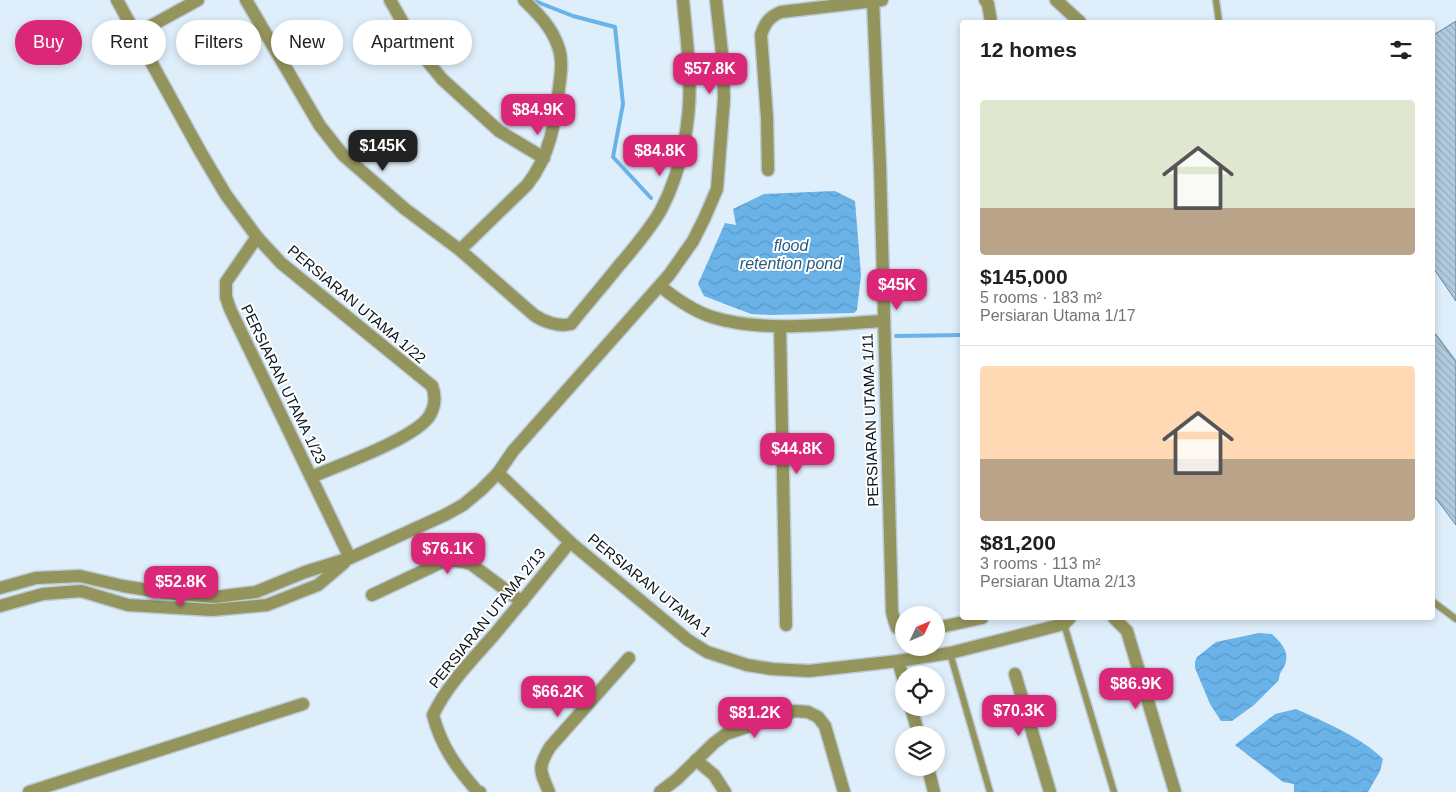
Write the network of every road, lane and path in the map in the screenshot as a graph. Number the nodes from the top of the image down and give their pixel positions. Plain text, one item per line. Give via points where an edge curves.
1 (117, 0) edge
2 (198, 0) edge
3 (246, 0) edge
4 (390, 0) edge
5 (524, 0) edge
6 (683, 0) edge
7 (716, 0) edge
8 (985, 0) edge
9 (1216, 0) edge
10 (878, 1) edge
11 (1058, 1) edge
12 (128, 20) edge
13 (162, 20) edge
14 (991, 20) edge
15 (1078, 20) edge
16 (1219, 20) edge
17 (153, 65) edge
18 (544, 158) junction
19 (768, 170) dead end
20 (257, 237) junction
21 (460, 250) junction
22 (660, 286) junction
23 (883, 321) junction
24 (780, 327) junction
25 (498, 473) junction
26 (311, 477) junction
27 (570, 542) junction
28 (350, 558) junction
29 (0, 588) edge
30 (372, 594) dead end
31 (522, 602) junction
32 (1435, 603) edge
33 (0, 606) edge
34 (1456, 619) edge
35 (973, 620) edge
36 (1116, 620) edge
37 (895, 621) edge
38 (1067, 621) edge
39 (786, 624) dead end
40 (945, 626) edge
41 (950, 653) junction
42 (629, 658) dead end
43 (898, 661) junction
44 (900, 666) edge
45 (1015, 674) dead end
46 (304, 704) dead end
47 (696, 760) junction
48 (930, 776) edge
49 (29, 792) edge
50 (480, 792) edge
51 (549, 792) edge
52 (660, 792) edge
53 (725, 792) edge
54 (844, 792) edge
55 (934, 792) edge
56 (990, 792) edge
57 (1050, 792) edge
58 (1114, 792) edge
59 (1175, 792) edge

1 - 12 street, PERSIARAN UTAMA 1/22
2 - 13 street
3 - 21 street via 330,140 404,209
4 - 18 street via 420,51 442,79 499,131
5 - 18 street via 548,24 561,58 556,119
6 - 21 street via 689,100 682,151 671,187 640,240 571,324 550,323 534,315
7 - 22 street via 724,99 717,189 693,241
8 - 14 street
9 - 16 lane
10 - 19 street via 770,16 761,35
10 - 23 street, PERSIARAN UTAMA 1/11
11 - 15 street
17 - 20 street, PERSIARAN UTAMA 1/22 via 209,166
18 - 21 street via 527,184
20 - 26 street, PERSIARAN UTAMA 1/23 via 226,282 226,296
20 - 26 street, PERSIARAN UTAMA 1/22 via 281,263 432,386 436,395 430,416 401,438
22 - 24 street via 680,302 711,317
22 - 25 street via 513,451
23 - 24 street
23 - 37 street, PERSIARAN UTAMA 1/11 via 892,612
24 - 39 street
25 - 27 street, PERSIARAN UTAMA 1
25 - 28 street via 463,505 446,515
26 - 28 street, PERSIARAN UTAMA 1/23
27 - 31 street, PERSIARAN UTAMA 2/13
27 - 43 street, PERSIARAN UTAMA 1 via 668,625 707,652 748,665 809,672
28 - 29 street via 256,592 215,597 123,586 80,576 36,578
28 - 33 street via 318,584 267,605 212,610 128,605 81,591 43,594
30 - 31 street via 442,562 461,560 480,570
31 - 50 street, PERSIARAN UTAMA 2/13 via 459,676 433,715 442,742 458,769
32 - 34 lane
35 - 40 street
36 - 59 street via 1127,631
38 - 41 street, PERSIARAN UTAMA 1
38 - 58 lane
41 - 43 street, PERSIARAN UTAMA 1
41 - 56 lane
42 - 51 street via 543,758 540,769
43 - 44 street
45 - 57 street
46 - 49 street
47 - 52 street
47 - 53 street via 714,775
47 - 54 street via 726,734 795,711 808,712 825,726
48 - 55 street

